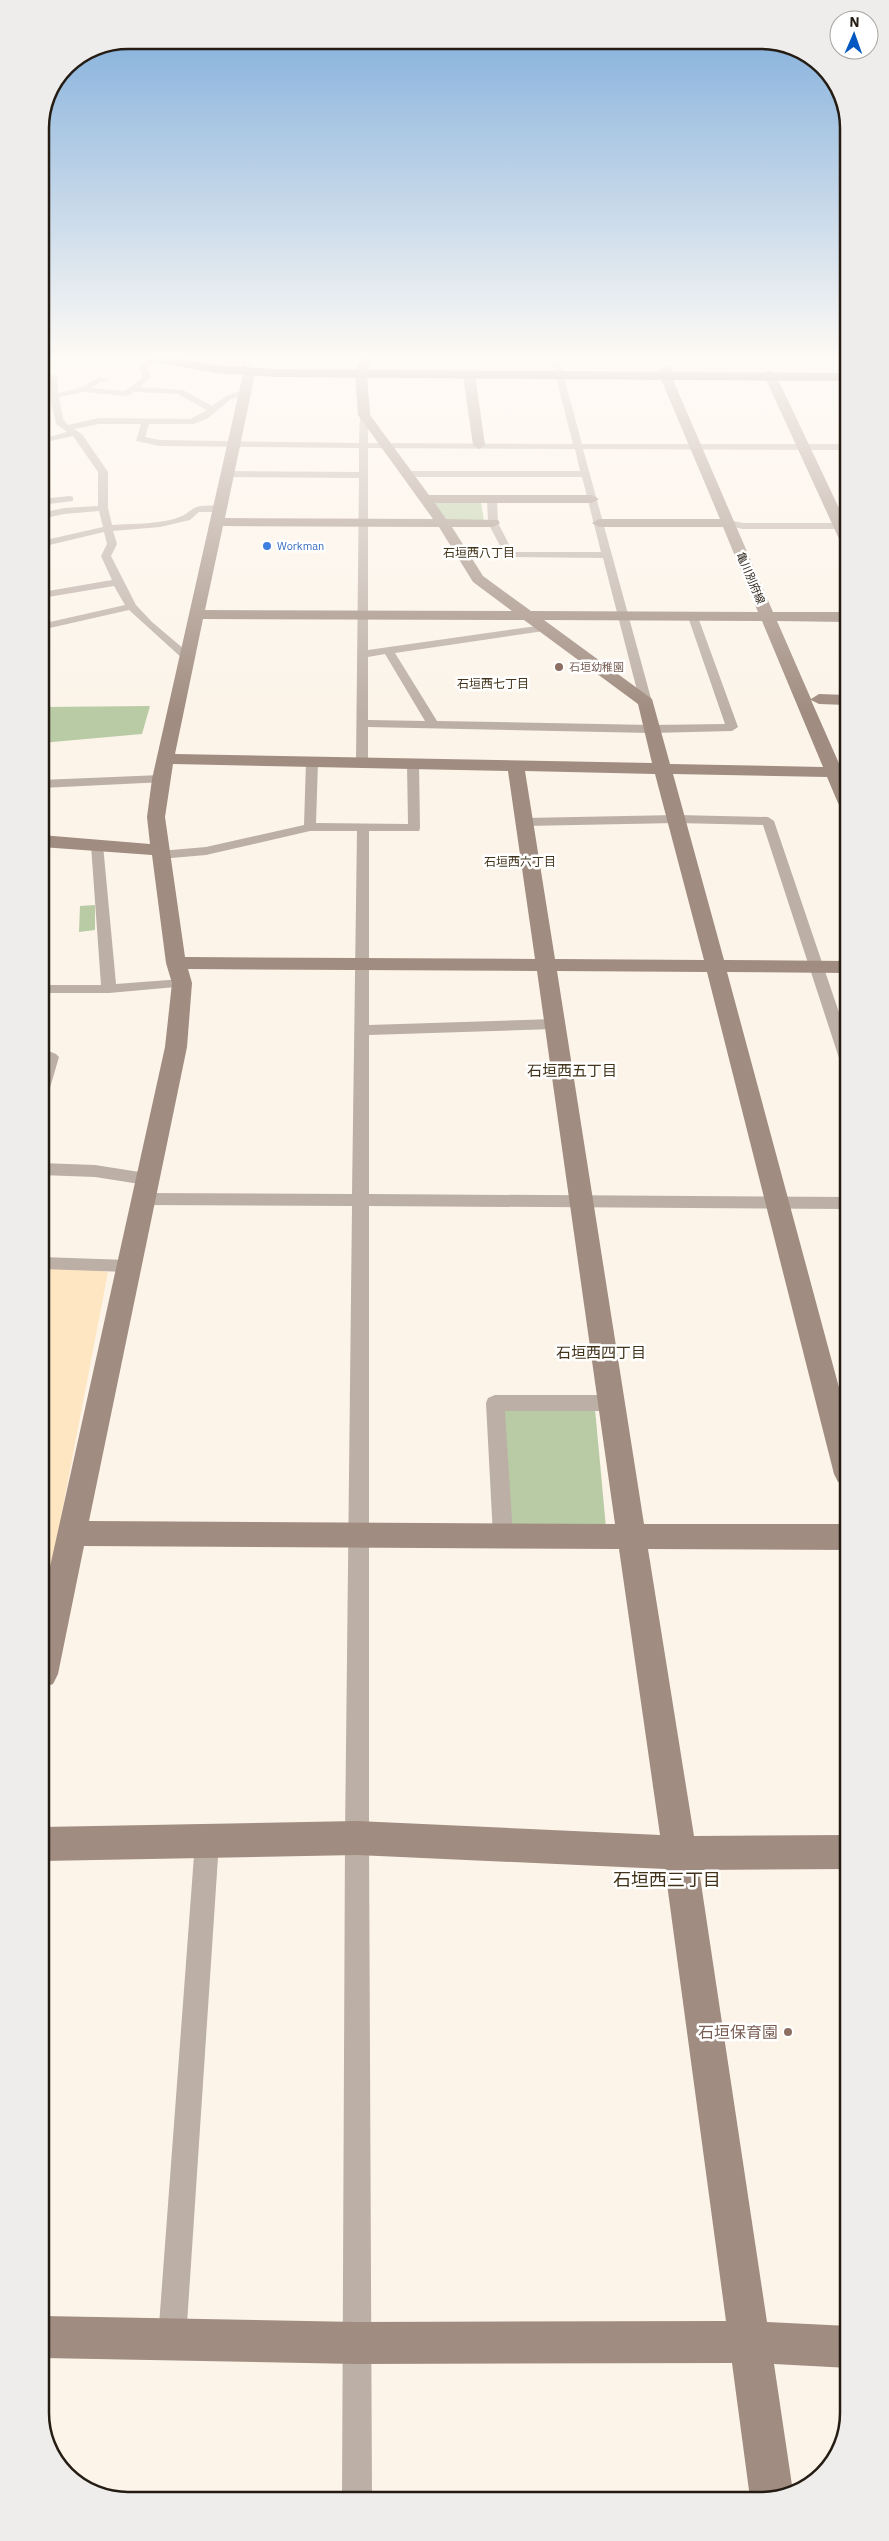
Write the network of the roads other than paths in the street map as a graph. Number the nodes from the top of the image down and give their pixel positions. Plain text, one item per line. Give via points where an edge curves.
1 (103, 477) edge
2 (225, 477) edge
3 (362, 477) edge
4 (409, 477) edge
5 (587, 477) edge
6 (716, 477) edge
7 (818, 477) edge
8 (54, 491) dead end
9 (70, 499) junction
10 (424, 499) junction
11 (492, 499) junction
12 (592, 499) junction
13 (49, 501) edge
14 (103, 508) junction
15 (81, 511) junction
16 (49, 514) edge
17 (217, 515) junction
18 (840, 520) edge
19 (362, 523) junction
20 (442, 523) junction
21 (493, 523) junction
22 (599, 523) junction
23 (737, 523) junction
24 (840, 524) edge
25 (109, 528) junction
26 (49, 529) edge
27 (61, 539) junction
28 (49, 542) edge
29 (607, 555) junction
30 (117, 582) junction
31 (49, 594) edge
32 (130, 607) junction
33 (197, 614) junction
34 (363, 616) junction
35 (528, 616) junction
36 (624, 616) junction
37 (693, 616) junction
38 (775, 617) junction
39 (840, 617) edge
40 (49, 625) edge
41 (544, 628) junction
42 (388, 650) junction
43 (364, 654) junction
44 (187, 657) junction
45 (818, 699) junction
46 (840, 700) edge
47 (646, 702) junction
48 (826, 715) dead end
49 (362, 723) junction
50 (433, 724) junction
51 (651, 729) junction
52 (312, 762) junction
53 (362, 763) junction
54 (413, 764) junction
55 (840, 765) edge
56 (516, 766) junction
57 (164, 769) junction
58 (662, 769) junction
59 (840, 772) edge
60 (49, 783) edge
61 (677, 819) junction
62 (525, 822) junction
63 (310, 826) junction
64 (363, 827) junction
65 (49, 842) edge
66 (97, 845) junction
67 (160, 853) junction
68 (362, 964) junction
69 (546, 965) junction
70 (715, 966) junction
71 (816, 966) junction
72 (840, 966) edge
73 (179, 973) junction
74 (49, 989) edge
75 (109, 989) junction
76 (554, 1024) junction
77 (363, 1030) junction
78 (840, 1037) edge
79 (49, 1169) edge
80 (144, 1189) junction
81 (362, 1200) junction
82 (581, 1202) junction
83 (777, 1203) junction
84 (840, 1203) edge
85 (49, 1264) edge
86 (128, 1266) junction
87 (611, 1403) junction
88 (840, 1443) edge
89 (359, 1532) junction
90 (72, 1533) junction
91 (503, 1536) junction
92 (632, 1537) junction
93 (840, 1537) edge
94 (49, 1641) edge
95 (358, 1838) junction
96 (207, 1842) junction
97 (49, 1844) edge
98 (840, 1852) edge
99 (680, 1853) junction
100 (49, 2337) edge
101 (172, 2339) junction
102 (750, 2342) junction
103 (357, 2343) junction
104 (840, 2346) edge
105 (357, 2492) edge
106 (771, 2492) edge

1 - 14 street
2 - 17 street
3 - 19 street
4 - 10 street
5 - 12 street
6 - 23 street, 亀川別府線
7 - 18 street
8 - 9 street
9 - 13 street
9 - 15 street
10 - 11 street
10 - 20 street
11 - 12 street
11 - 21 street
12 - 22 street
14 - 15 street
14 - 25 street
15 - 16 street
17 - 19 street
17 - 25 street via 195,510 187,518 160,524
17 - 33 street
19 - 20 street
19 - 34 street
20 - 21 street
20 - 35 street via 478,579
21 - 29 street via 510,555
22 - 23 street
22 - 29 street
23 - 24 street
23 - 38 street, 亀川別府線
25 - 27 street
25 - 30 street via 112,544 106,556
26 - 27 street
27 - 28 street
29 - 36 street
30 - 31 street
30 - 32 street
32 - 40 street
32 - 44 street
33 - 34 street
33 - 44 street
34 - 35 street
34 - 43 street
35 - 36 street
35 - 41 street
36 - 37 street
36 - 47 street
37 - 38 street
37 - 51 street via 732,727
38 - 39 street
38 - 45 street, 亀川別府線
38 - 55 street, 亀川別府線
41 - 42 street
41 - 47 street
42 - 43 street
42 - 50 street
43 - 49 street
44 - 57 street
45 - 46 street
45 - 48 street, 亀川別府線
47 - 51 street
49 - 50 street
49 - 53 street
50 - 51 street
51 - 58 street
52 - 53 street
52 - 57 street
52 - 63 street
53 - 54 street
54 - 56 street
54 - 64 street via 414,828
56 - 58 street
56 - 62 street
57 - 60 street
57 - 67 street via 156,817
58 - 59 street
58 - 61 street
61 - 62 street
61 - 70 street
61 - 71 street via 768,821
62 - 69 street
63 - 64 street
63 - 67 street via 214,849
64 - 68 street
65 - 66 street
66 - 67 street
66 - 75 street
67 - 73 street
68 - 69 street
68 - 73 street
68 - 77 street
69 - 70 street
69 - 76 street
70 - 71 street
70 - 83 street
71 - 72 street
71 - 78 street
73 - 75 street
73 - 80 street via 176,1047
74 - 75 street
76 - 77 street
76 - 82 street
77 - 81 street
79 - 80 street via 95,1171
80 - 81 street
80 - 86 street
81 - 82 street
81 - 89 street
82 - 83 street
82 - 87 street
83 - 84 street
83 - 88 street
85 - 86 street
86 - 90 street
87 - 91 street via 495,1403
87 - 92 street
89 - 90 street
89 - 91 street
89 - 95 street
90 - 94 street
91 - 92 street
92 - 93 street
92 - 99 street
95 - 96 street
95 - 99 street
95 - 103 street
96 - 97 street
96 - 101 street
98 - 99 street
99 - 102 street
100 - 101 street
101 - 103 street
102 - 103 street
102 - 104 street
102 - 106 street
103 - 105 street

